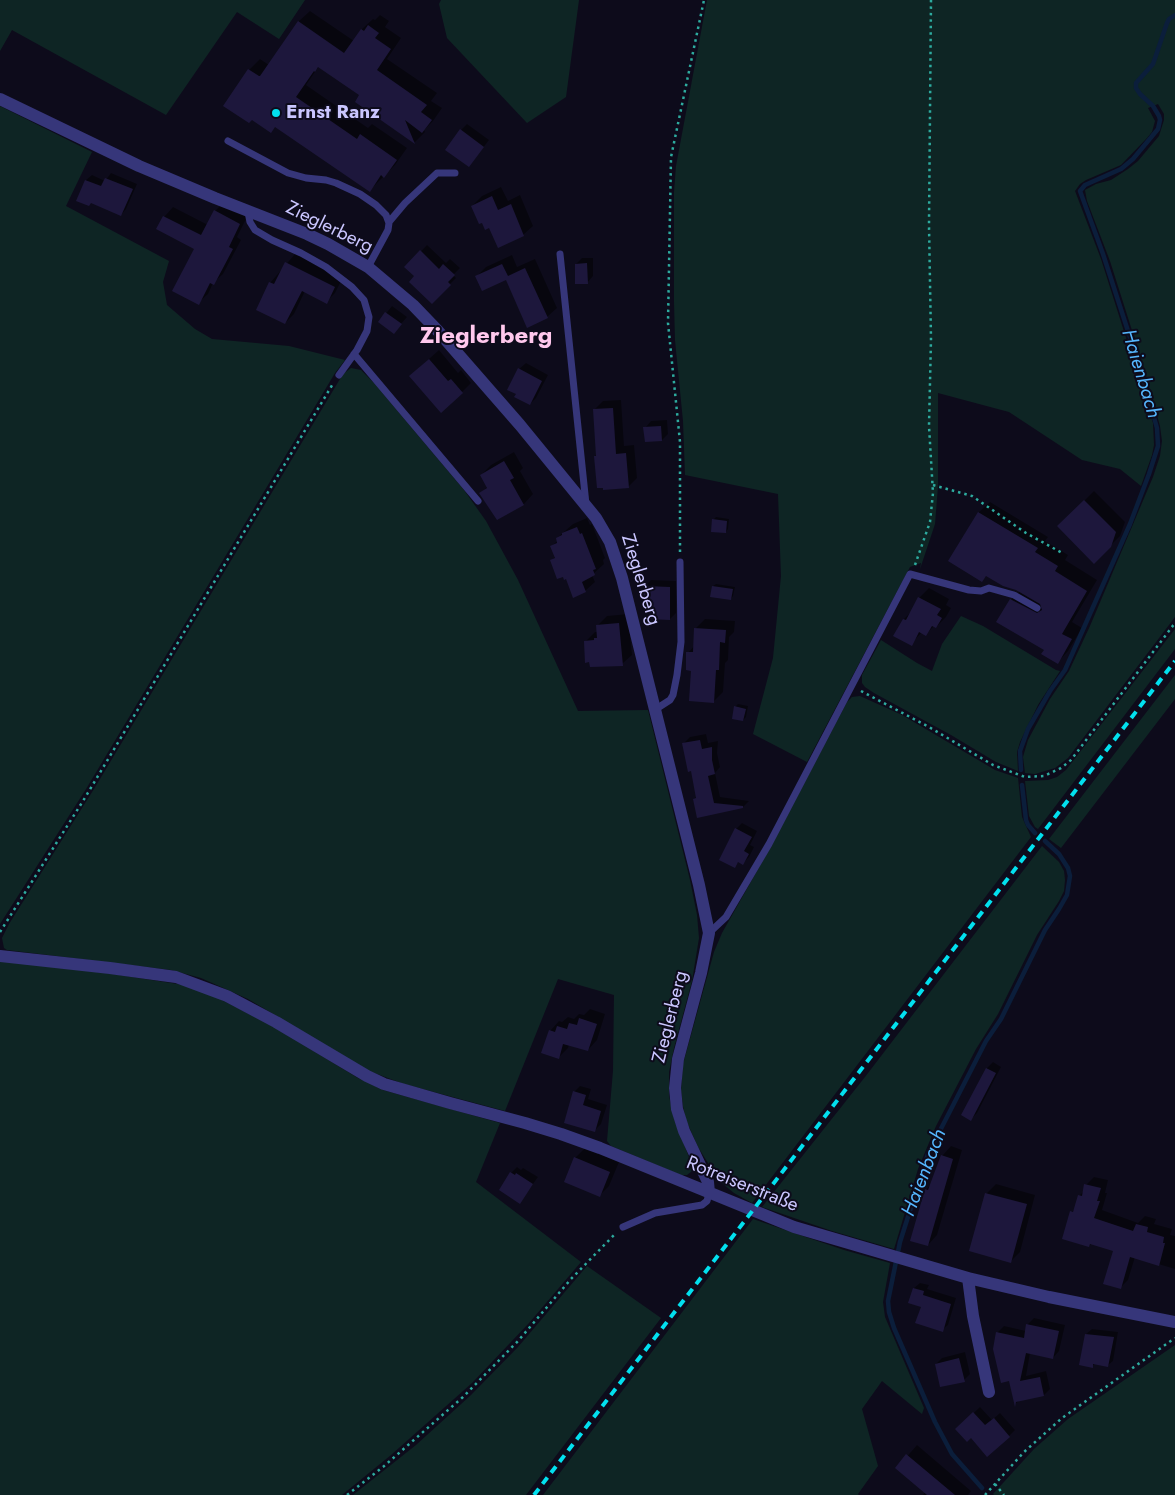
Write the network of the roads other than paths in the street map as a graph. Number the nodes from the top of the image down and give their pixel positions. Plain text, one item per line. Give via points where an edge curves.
1 (0, 99) edge
2 (228, 141) dead end
3 (455, 173) dead end
4 (248, 212) junction
5 (389, 222) junction
6 (560, 254) dead end
7 (368, 267) junction
8 (354, 354) junction
9 (339, 374) road end
10 (478, 501) dead end
11 (586, 504) junction
12 (680, 562) road end
13 (1037, 608) dead end
14 (656, 709) junction
15 (709, 933) junction
16 (0, 956) edge
17 (709, 1193) junction
18 (623, 1227) road end
19 (968, 1278) junction
20 (1175, 1322) edge
21 (989, 1392) dead end

1 - 4 street, Zieglerberg via 131,162
2 - 5 lane via 288,173 326,180 360,194 376,205
3 - 5 lane via 437,173
4 - 7 street, Zieglerberg via 307,234
4 - 8 lane via 255,230 326,267 352,286 364,300 369,324
5 - 7 lane
6 - 11 lane
7 - 11 street, Zieglerberg via 438,331
8 - 9 lane
8 - 10 lane
11 - 14 street, Zieglerberg via 605,532 614,553
12 - 14 lane, Zieglerberg via 681,642 677,675 670,700
13 - 15 lane via 1014,595 988,588 968,590 910,574 774,836 726,917
14 - 15 street, Zieglerberg
15 - 17 street, Zieglerberg via 678,1059 675,1088 684,1131 708,1182
16 - 17 street, Rotreiserstraße via 184,980 243,1004 384,1084 600,1148
17 - 18 lane via 702,1205 655,1213
17 - 19 street, Rotreiserstraße via 794,1227
19 - 20 street, Rotreiserstraße
19 - 21 street

